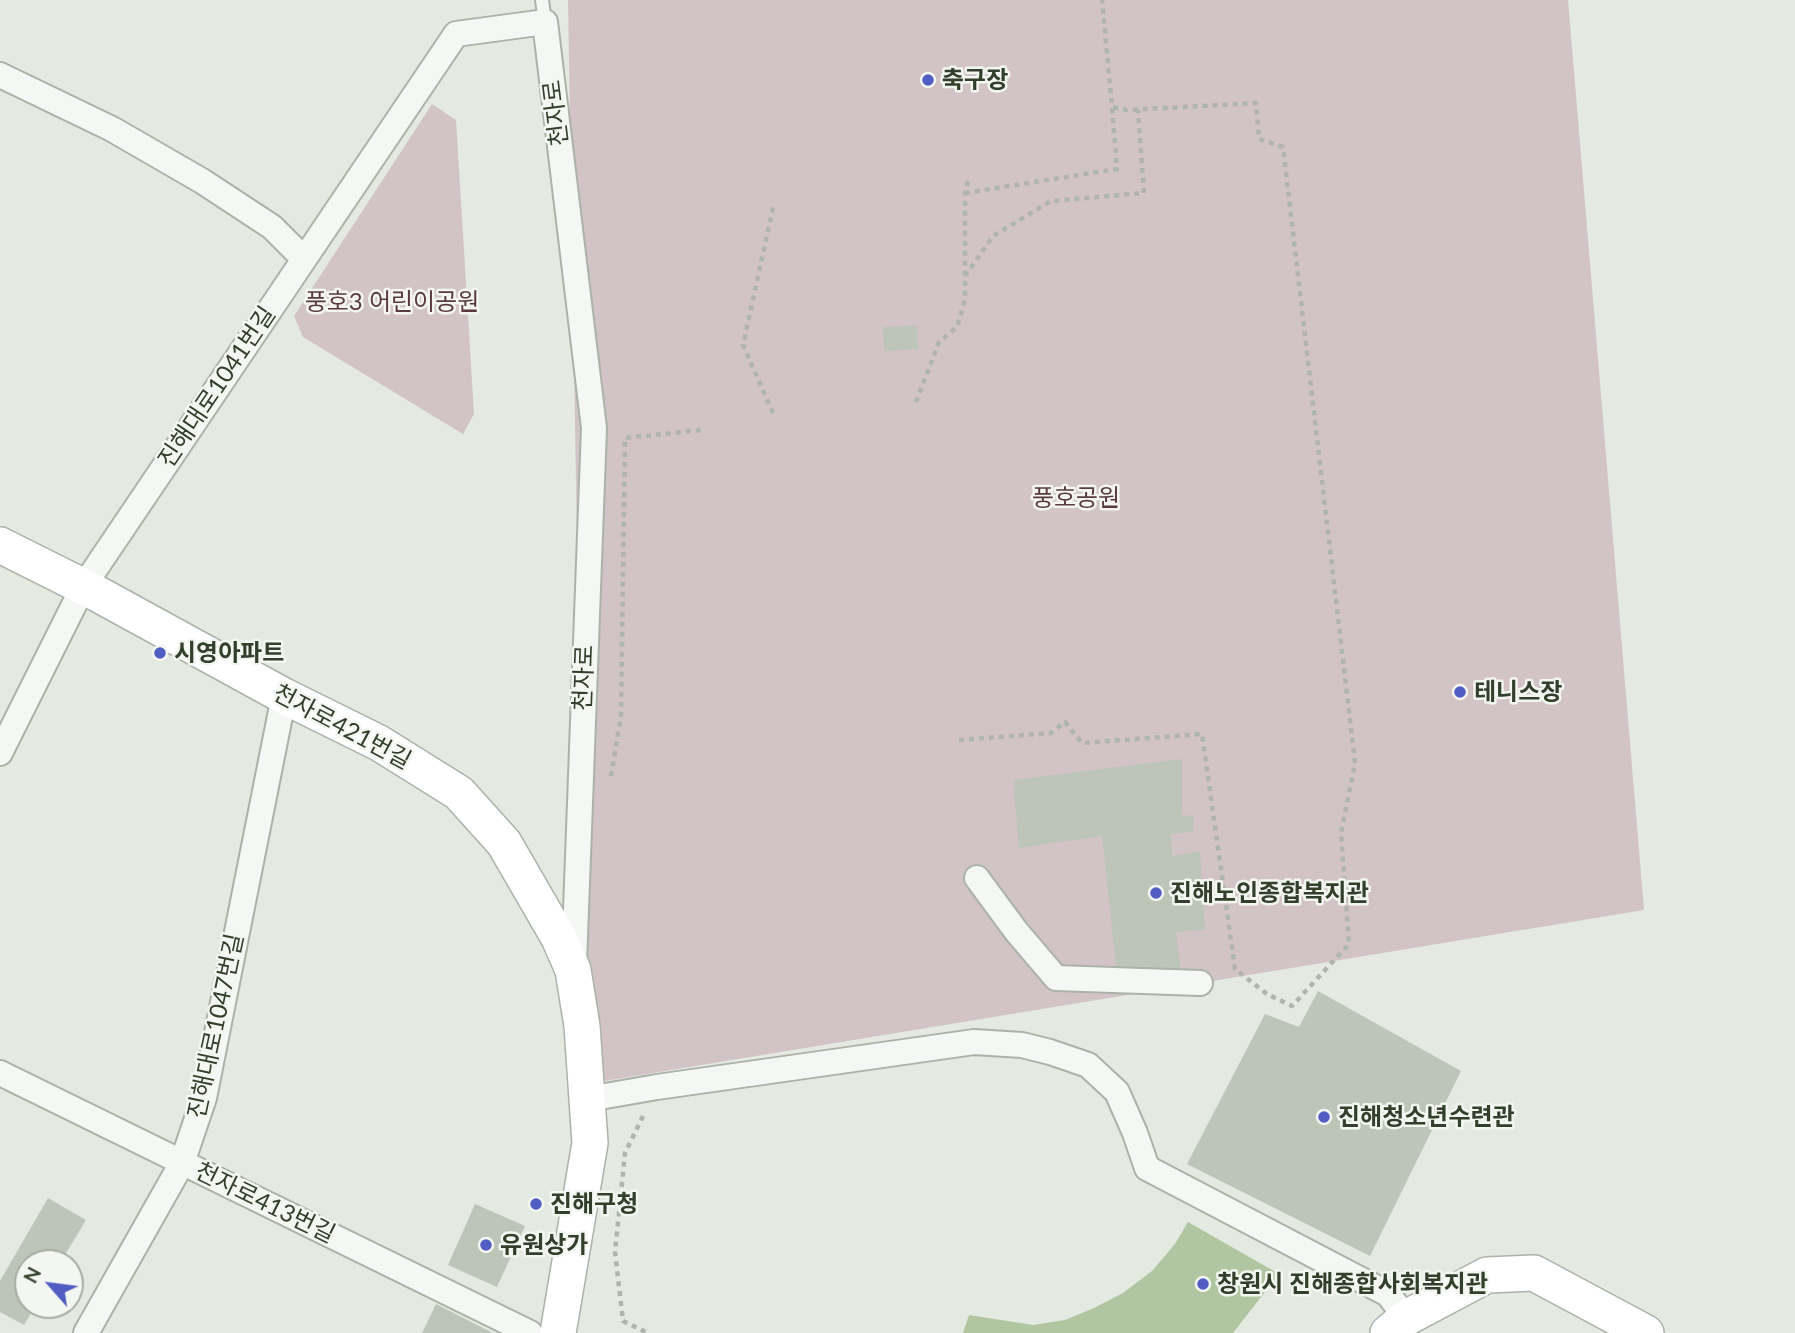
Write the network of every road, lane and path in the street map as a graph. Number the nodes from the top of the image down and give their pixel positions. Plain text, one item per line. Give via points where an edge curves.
1 (1102, 0) edge
2 (543, 11) edge
3 (0, 75) edge
4 (1112, 107) junction
5 (1139, 110) junction
6 (969, 178) dead end
7 (965, 193) junction
8 (775, 203) dead end
9 (304, 259) junction
10 (965, 276) junction
11 (916, 402) dead end
12 (773, 413) dead end
13 (701, 430) dead end
14 (0, 545) edge
15 (83, 587) junction
16 (284, 696) junction
17 (959, 740) dead end
18 (0, 753) edge
19 (610, 783) dead end
20 (976, 878) dead end
21 (573, 970) junction
22 (1200, 983) dead end
23 (0, 1073) edge
24 (657, 1087) junction
25 (588, 1099) junction
26 (183, 1163) junction
27 (1397, 1325) edge
28 (86, 1333) edge
29 (530, 1333) edge
30 (558, 1333) edge
31 (648, 1333) edge
32 (1646, 1333) edge

1 - 4 path
2 - 9 street, 진해대로1041번길 via 456,34
2 - 21 street, 천자로 via 594,428
3 - 9 street via 112,129 202,181 272,227
4 - 5 path
4 - 7 path via 1117,169
5 - 10 path via 1144,193 1051,201 993,236
5 - 17 path via 1256,103 1259,139 1283,147 1354,763 1341,833 1349,944 1292,1006 1267,994 1235,969 1202,734 1082,743 1065,722 1051,733
6 - 7 path
7 - 10 path
8 - 12 path via 743,345
9 - 15 street, 진해대로1041번길
10 - 11 path via 965,299 957,327 939,342
13 - 19 path via 625,438 621,716
14 - 15 main road, 천자로421번길
15 - 16 main road, 천자로421번길
15 - 18 street, 진해대로1041번길
16 - 21 main road, 천자로421번길 via 379,743 458,793 504,843
16 - 26 street, 진해대로1047번길 via 204,1098
20 - 22 street via 1056,978
21 - 25 main road, 천자로
23 - 26 street, 천자로413번길
24 - 25 street
24 - 27 street via 974,1042 1050,1052 1088,1065 1117,1092 1147,1168 1388,1294
24 - 31 path via 625,1153 615,1252 623,1321
25 - 30 main road, 천자로 via 590,1143
26 - 28 street, 진해대로1047번길
26 - 29 street, 천자로413번길
27 - 32 main road via 1486,1275 1534,1273

